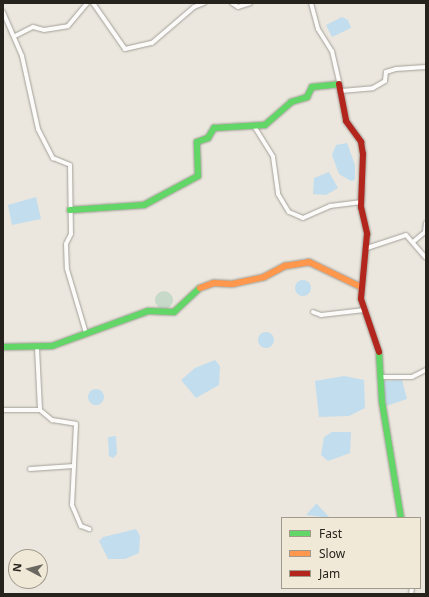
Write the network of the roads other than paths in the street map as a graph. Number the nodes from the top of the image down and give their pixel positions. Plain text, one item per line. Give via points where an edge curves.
1 (87, 3) edge
2 (93, 3) edge
3 (204, 3) edge
4 (232, 3) edge
5 (250, 3) edge
6 (311, 3) edge
7 (3, 12) edge
8 (15, 36) junction
9 (426, 67) edge
10 (340, 82) junction
11 (341, 91) junction
12 (254, 126) junction
13 (362, 202) junction
14 (70, 210) junction
15 (426, 223) edge
16 (413, 242) junction
17 (367, 248) junction
18 (426, 258) edge
19 (361, 287) junction
20 (365, 310) junction
21 (313, 312) dead end
22 (86, 333) junction
23 (3, 347) edge
24 (37, 348) junction
25 (426, 370) edge
26 (380, 377) junction
27 (3, 410) edge
28 (40, 410) junction
29 (74, 466) junction
30 (30, 469) dead end
31 (401, 517) edge
32 (89, 529) dead end

1 - 8 street via 73,16 68,26 44,30 33,27
2 - 3 street via 125,49 152,43 194,7
4 - 5 street via 238,7
6 - 10 street via 318,29 332,51
7 - 8 street
8 - 14 street via 30,82 38,129 53,158 70,165
9 - 11 street via 396,69 386,72 385,81 373,88
10 - 11 street
10 - 12 street via 312,88 307,97 291,102 265,125
11 - 13 street via 346,121 361,142
12 - 13 street via 273,157 278,194 289,212 303,218 330,206
12 - 14 street via 214,128 208,138 197,142 198,176 144,205
13 - 17 street
14 - 22 street via 67,269
15 - 16 street via 425,232
16 - 17 street via 406,235
16 - 18 street
17 - 19 street
19 - 20 street
19 - 22 street via 308,262 285,266 264,277 232,284 214,284 196,290 174,312 148,311
20 - 21 street via 321,315
20 - 26 street via 378,348
22 - 24 street
23 - 24 street
24 - 28 street
25 - 26 street via 412,377
26 - 31 street
27 - 28 street
28 - 29 street via 52,420 76,424
29 - 30 street
29 - 32 street via 72,505 81,526

